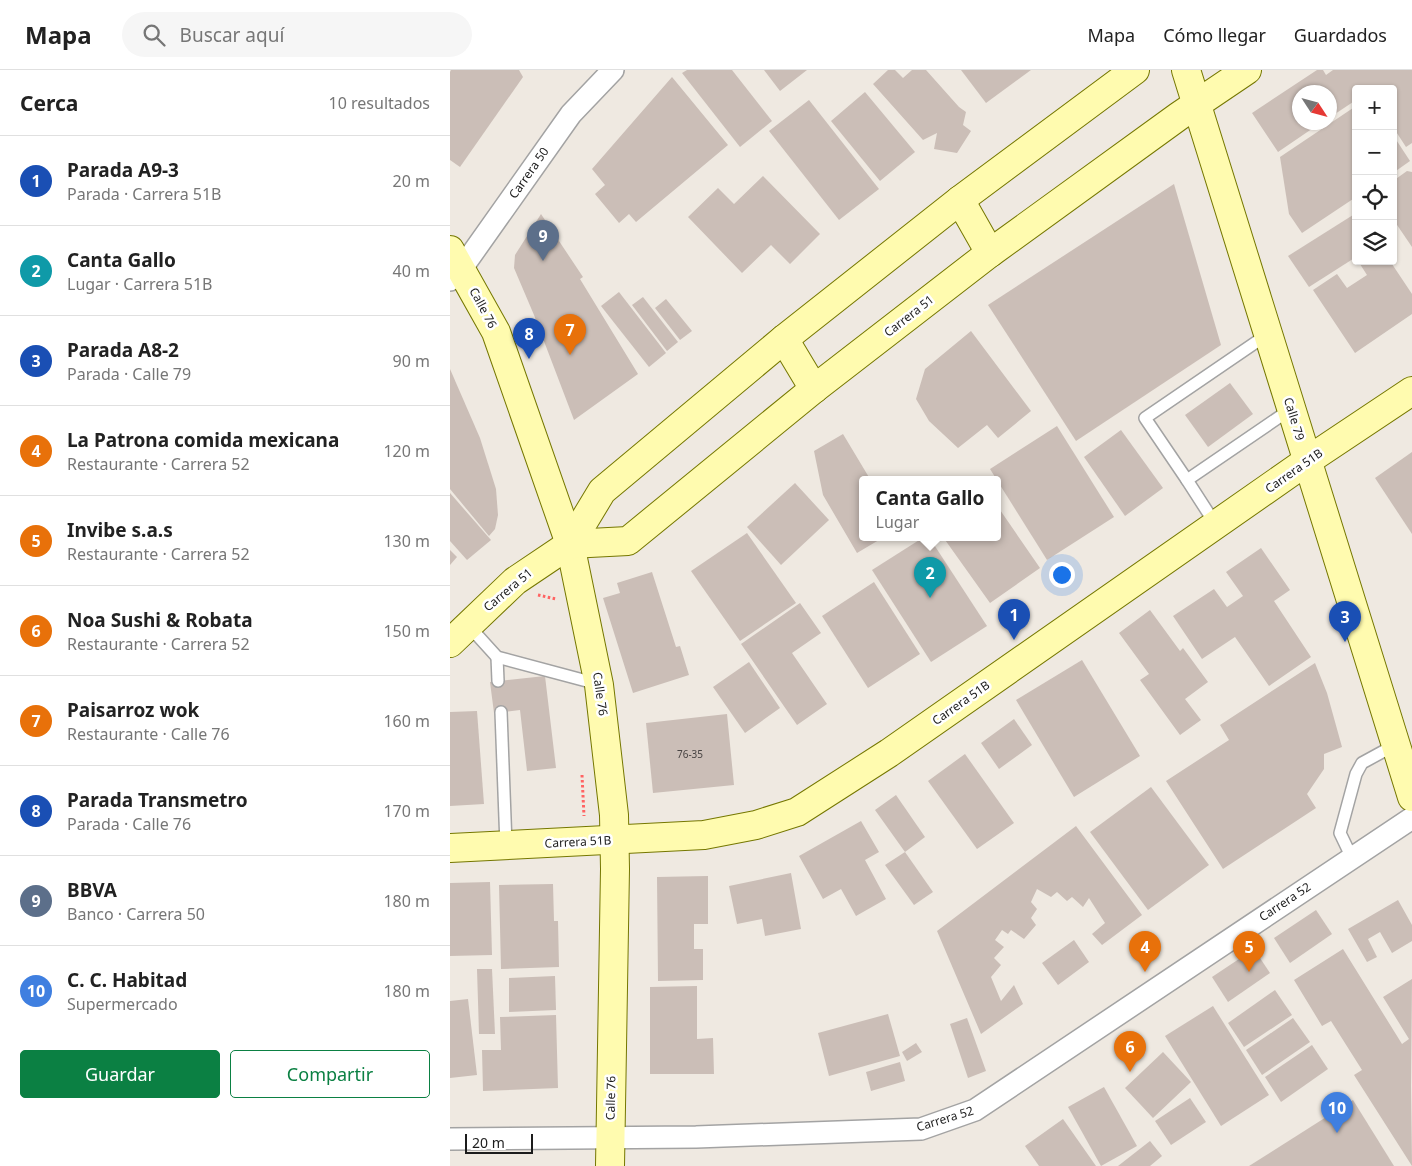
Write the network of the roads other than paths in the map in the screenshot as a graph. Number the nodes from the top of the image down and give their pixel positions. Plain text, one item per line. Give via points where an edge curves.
1 (613, 70) edge
2 (1135, 70) edge
3 (1186, 70) edge
4 (1247, 70) edge
5 (1197, 104) junction
6 (960, 200) junction
7 (990, 253) junction
8 (454, 266) edge
9 (1268, 334) junction
10 (784, 339) junction
11 (814, 389) junction
12 (1412, 391) edge
13 (1291, 409) junction
14 (1307, 462) junction
15 (1187, 480) junction
16 (1216, 525) junction
17 (570, 544) junction
18 (459, 634) edge
19 (497, 658) junction
20 (498, 681) dead end
21 (599, 685) junction
22 (501, 712) dead end
23 (1395, 745) junction
24 (1412, 798) edge
25 (1412, 818) edge
26 (615, 840) junction
27 (506, 845) junction
28 (450, 848) edge
29 (1352, 858) junction
30 (610, 1137) junction
31 (450, 1138) edge
32 (610, 1166) edge

1 - 8 street, Carrera 50 via 571,114
2 - 6 street, Carrera 51
3 - 5 street, Calle 79
4 - 5 street, Carrera 51
5 - 7 street, Carrera 51
5 - 9 street, Calle 79
6 - 7 street
6 - 10 street, Carrera 51
7 - 11 street, Carrera 51
8 - 17 street, Calle 76 via 496,332
9 - 13 street, Calle 79
9 - 15 lane via 1145,418
10 - 11 street
10 - 17 street, Carrera 51 via 602,491
11 - 17 street, Carrera 51 via 628,541
12 - 14 street, Carrera 51B
13 - 14 street, Calle 79
13 - 15 lane
14 - 16 street, Carrera 51B
14 - 23 street, Calle 79
15 - 16 lane
16 - 26 street, Carrera 51B via 897,748 797,812 756,825 704,835
17 - 18 street, Carrera 51 via 515,581
17 - 21 street, Calle 76
18 - 19 lane
19 - 20 lane
19 - 21 lane
21 - 26 street, Calle 76
22 - 27 lane
23 - 24 street, Calle 79
23 - 29 lane via 1362,763 1356,774 1340,833
25 - 29 street, Carrera 52
26 - 27 street, Carrera 51B
26 - 30 street, Calle 76
27 - 28 street, Carrera 51B
29 - 30 street, Carrera 52 via 975,1110 921,1129
30 - 31 street, Carrera 52
30 - 32 street, Calle 76

